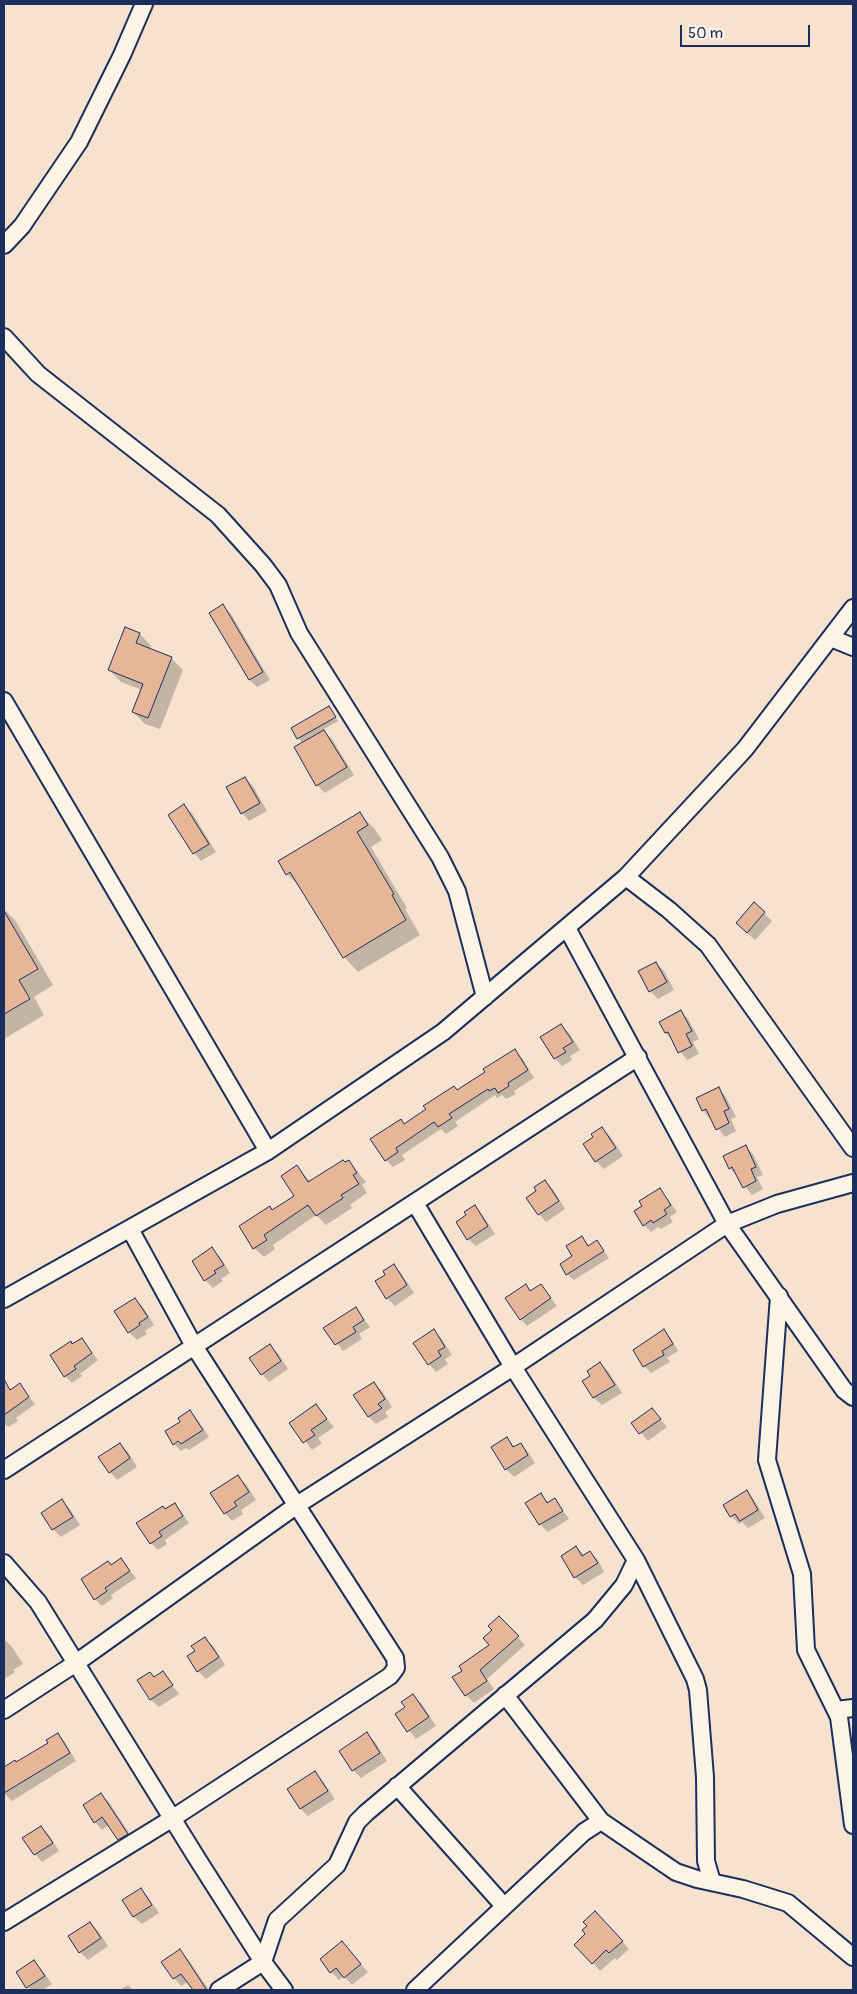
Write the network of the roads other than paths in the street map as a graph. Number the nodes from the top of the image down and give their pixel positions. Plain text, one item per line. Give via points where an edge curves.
1 (144, 4) edge
2 (4, 245) edge
3 (4, 337) edge
4 (853, 608) edge
5 (831, 638) junction
6 (853, 648) edge
7 (4, 701) edge
8 (626, 877) junction
9 (567, 928) junction
10 (485, 997) junction
11 (638, 1057) junction
12 (853, 1148) edge
13 (268, 1152) junction
14 (853, 1183) edge
15 (415, 1203) junction
16 (726, 1224) junction
17 (130, 1228) junction
18 (779, 1296) junction
19 (4, 1299) edge
20 (194, 1346) junction
21 (513, 1367) junction
22 (850, 1391) edge
23 (4, 1470) edge
24 (297, 1505) junction
25 (636, 1560) junction
26 (4, 1563) edge
27 (76, 1663) junction
28 (505, 1695) junction
29 (853, 1708) edge
30 (4, 1710) edge
31 (836, 1710) junction
32 (397, 1786) junction
33 (173, 1818) junction
34 (601, 1821) junction
35 (853, 1825) edge
36 (712, 1882) junction
37 (504, 1906) junction
38 (4, 1922) edge
39 (853, 1957) edge
40 (263, 1962) junction
41 (219, 1990) edge
42 (284, 1990) edge
43 (415, 1990) edge

1 - 2 street via 79,142 22,226
3 - 10 street via 38,374 218,515 273,578 299,633 440,857 456,891
4 - 5 street
5 - 6 street
5 - 8 street via 745,749
7 - 13 street
8 - 9 street
8 - 12 street via 708,945
9 - 10 street
9 - 11 street
10 - 13 street via 443,1032
11 - 15 street
11 - 16 street
13 - 17 street
14 - 16 street via 777,1204
15 - 20 street
15 - 21 street
16 - 18 street
16 - 21 street
17 - 19 street
17 - 20 street
18 - 22 street
18 - 31 street via 767,1460 804,1583 806,1650
20 - 23 street
20 - 24 street
21 - 24 street
21 - 25 street
24 - 27 street
24 - 33 street via 394,1658 396,1668 390,1676
25 - 28 street via 624,1585 595,1620
25 - 36 street via 698,1690 705,1777 706,1861
26 - 27 street via 38,1602
27 - 30 street
27 - 33 street
28 - 32 street
28 - 34 street
29 - 31 street
31 - 35 street
32 - 37 street
32 - 40 street via 357,1822 337,1866 277,1920
33 - 38 street
33 - 40 street
34 - 36 street via 676,1872
34 - 37 street via 584,1832
36 - 39 street via 788,1903
37 - 43 street
40 - 41 street
40 - 42 street

